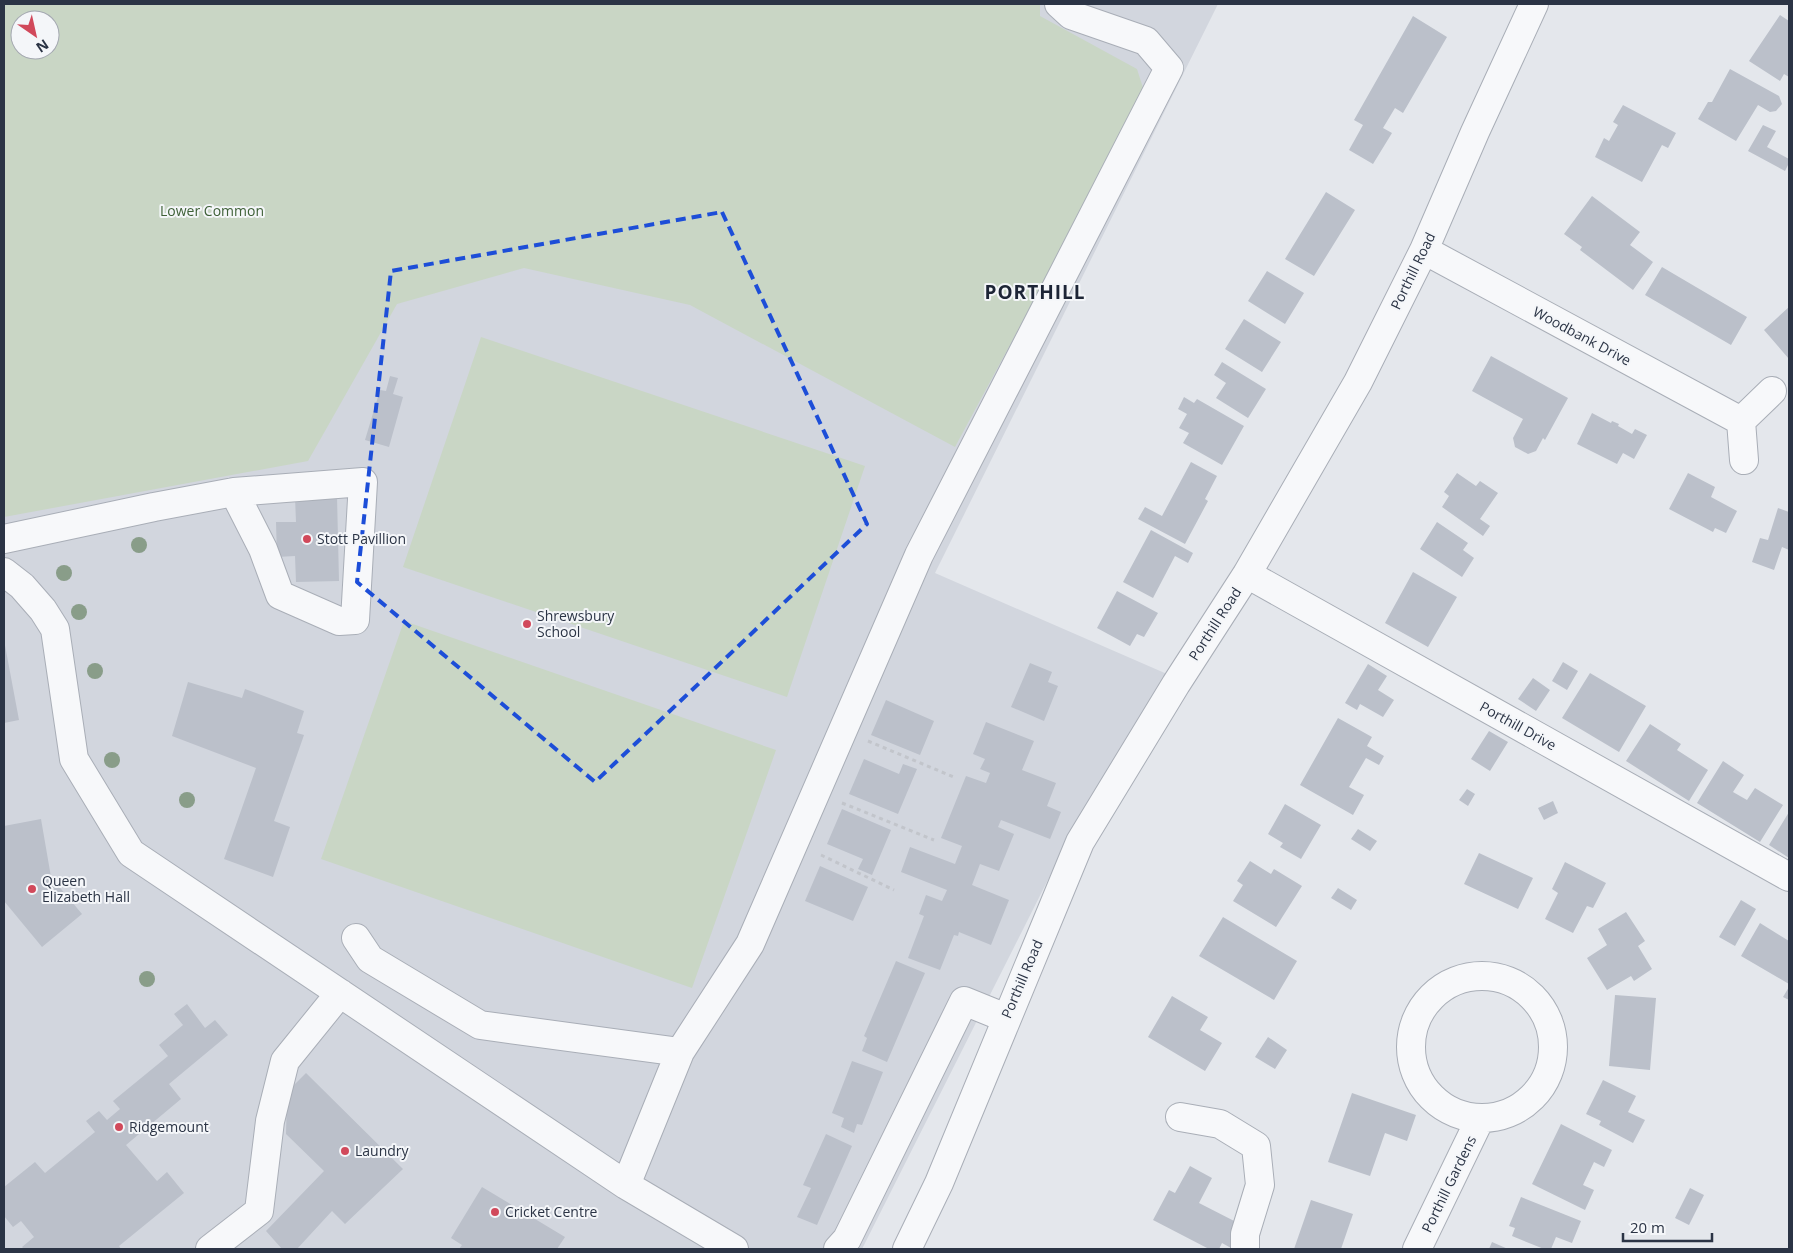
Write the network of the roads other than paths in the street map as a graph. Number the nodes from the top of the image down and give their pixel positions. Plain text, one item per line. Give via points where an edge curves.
1 (1059, 4) edge
2 (1534, 4) edge
3 (1424, 250) junction
4 (1772, 391) dead end
5 (1741, 421) junction
6 (1744, 460) dead end
7 (234, 492) junction
8 (4, 539) edge
9 (4, 572) edge
10 (1247, 574) junction
11 (1789, 877) edge
12 (356, 938) dead end
13 (340, 993) junction
14 (1006, 1018) junction
15 (680, 1052) junction
16 (1180, 1117) dead end
17 (1480, 1119) junction
18 (626, 1185) junction
19 (722, 1246) edge
20 (210, 1249) edge
21 (838, 1249) edge
22 (907, 1249) edge
23 (1245, 1249) edge
24 (1417, 1249) edge

1 - 15 street via 1071,15 1146,41 1169,68 919,554 750,944
2 - 3 street, Porthill Road
3 - 5 street, Woodbank Drive
3 - 10 street, Porthill Road via 1358,382
4 - 5 street
5 - 6 street
7 - 7 street via 263,549 280,595 339,621 355,620 363,482
7 - 8 street
9 - 13 street via 22,586 55,629 74,759 131,852
10 - 11 street, Porthill Drive
10 - 14 street, Porthill Road via 1080,842
12 - 15 street via 370,959 480,1025
13 - 18 street
13 - 20 street via 285,1061 270,1121 259,1211
14 - 21 street via 964,1001 846,1239
14 - 22 street, Porthill Road via 939,1183
15 - 18 street
16 - 23 street via 1220,1124 1256,1146 1260,1185 1245,1234
17 - 17 street, Porthill Gardens via 1455,1114 1424,1091 1413,1068 1410,1042 1416,1018 1432,995 1454,981 1492,976 1513,982 1533,996 1545,1013 1553,1037 1551,1065 1541,1088 1516,1111
17 - 24 street, Porthill Gardens
18 - 19 street

